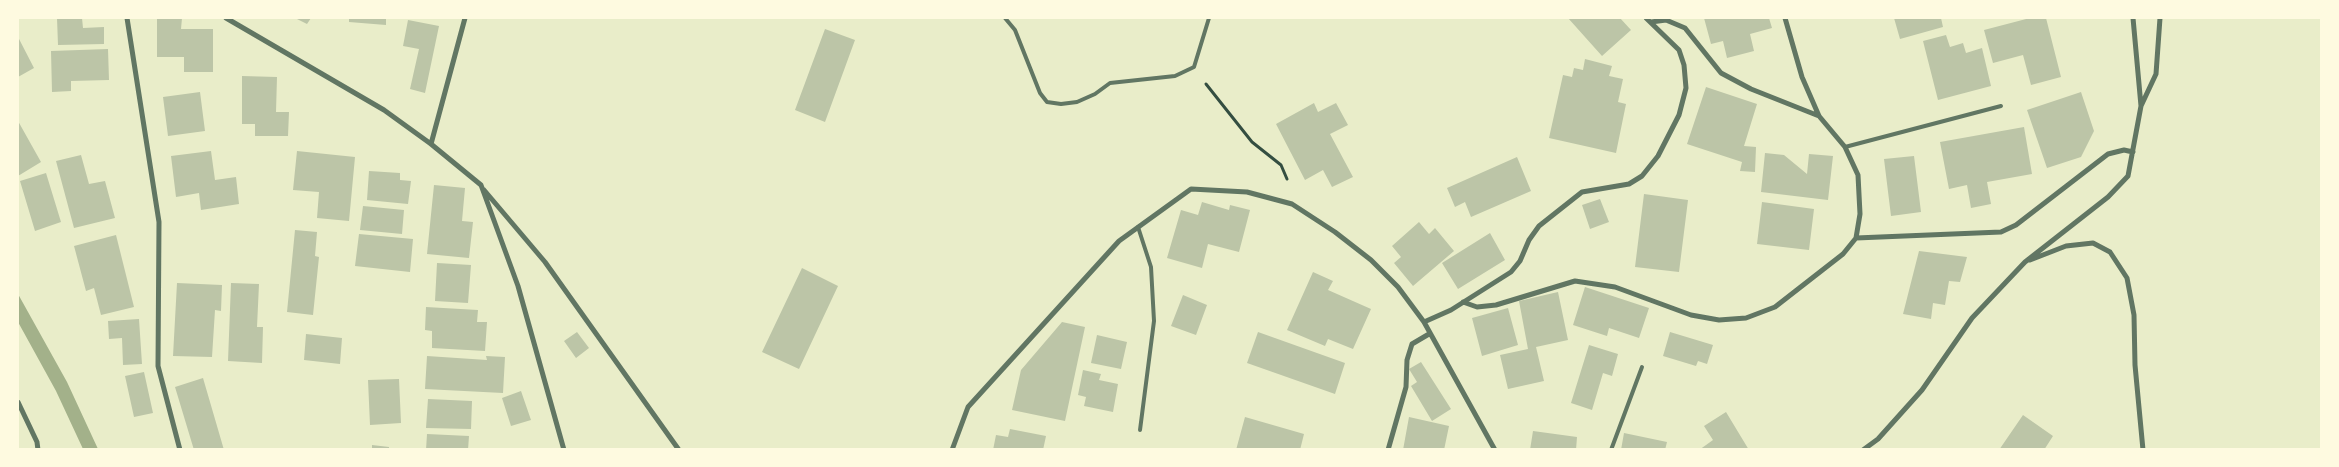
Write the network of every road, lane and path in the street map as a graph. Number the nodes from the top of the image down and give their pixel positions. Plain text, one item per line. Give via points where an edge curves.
1 (127, 18) edge
2 (226, 18) edge
3 (465, 18) edge
4 (1005, 18) edge
5 (1208, 18) edge
6 (1646, 18) edge
7 (1785, 18) edge
8 (2133, 18) edge
9 (2160, 18) edge
10 (1651, 22) junction
11 (1194, 68) junction
12 (2001, 106) dead end
13 (2141, 106) junction
14 (1819, 116) junction
15 (431, 144) junction
16 (1845, 147) junction
17 (2133, 152) junction
18 (481, 185) junction
19 (1292, 204) junction
20 (1138, 226) junction
21 (1856, 238) junction
22 (2025, 262) junction
23 (1463, 302) junction
24 (1424, 322) junction
25 (1429, 334) junction
26 (1642, 367) dead end
27 (18, 402) edge
28 (1140, 430) dead end
29 (38, 450) edge
30 (180, 450) edge
31 (564, 450) edge
32 (679, 450) edge
33 (952, 450) edge
34 (1388, 450) edge
35 (1494, 450) edge
36 (1611, 450) edge
37 (1864, 450) edge
38 (2143, 450) edge

1 - 30 street via 159,222 158,366
2 - 15 street via 384,110
3 - 15 street
4 - 11 lane via 1015,30 1040,93 1047,102 1077,102 1096,94 1110,83 1175,76
5 - 11 lane
6 - 10 street
7 - 14 street via 1802,76
8 - 13 street
9 - 13 street via 2156,74
10 - 14 street via 1666,20 1685,28 1720,73
10 - 23 street via 1679,50 1686,88 1679,115 1658,156 1642,176 1629,184 1582,192 1560,208 1539,226 1511,272
11 - 19 path via 1252,142 1281,165
12 - 16 lane
13 - 17 street
14 - 16 street
15 - 18 street
16 - 21 street via 1858,175 1860,214
17 - 21 street via 2124,150 2108,154 2016,225 2001,232
17 - 22 street via 2128,176 2108,197
18 - 31 street via 518,286
18 - 32 street via 545,262
19 - 20 street via 1247,192 1191,189
19 - 24 street via 1371,260 1398,287
20 - 28 lane via 1151,267 1154,321
20 - 33 street via 1119,240 968,407
21 - 23 street via 1836,259 1775,308 1746,318 1719,320 1691,315 1615,287 1575,281 1496,305 1477,307
22 - 37 street via 1972,318 1922,390
22 - 38 street via 2066,246 2093,243 2110,252 2128,278 2134,315
23 - 24 street
24 - 25 street
25 - 34 street via 1412,344 1407,360 1406,387
25 - 35 street
26 - 36 lane
27 - 29 street

